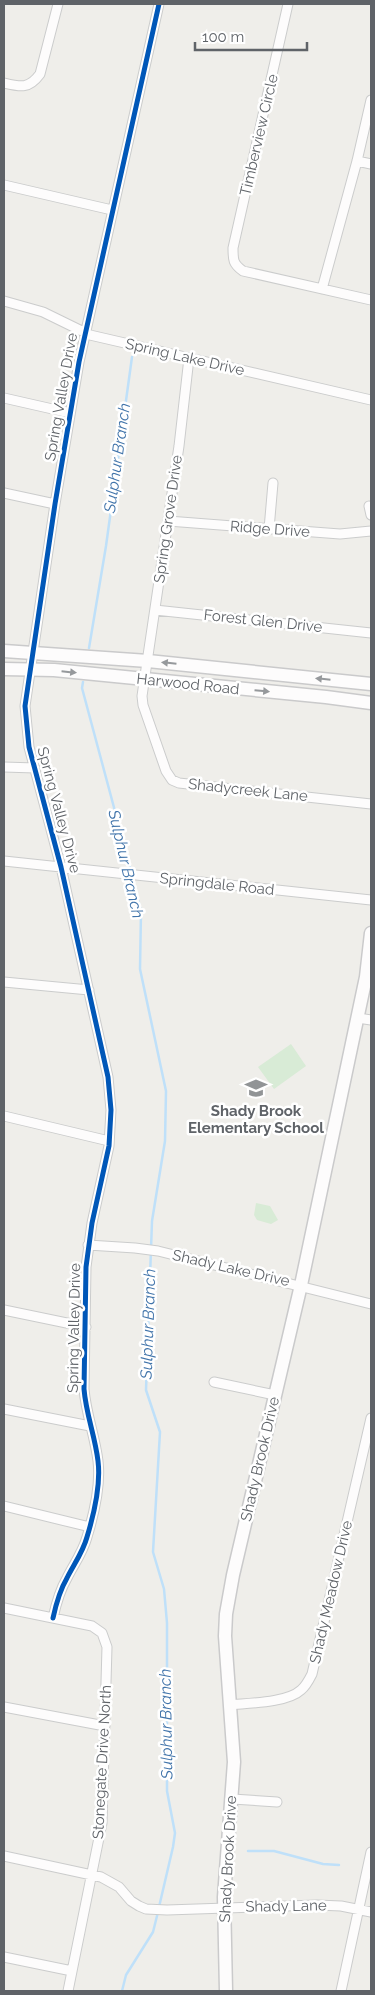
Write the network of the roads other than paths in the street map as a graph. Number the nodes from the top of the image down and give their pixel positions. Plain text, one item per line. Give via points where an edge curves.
1 (58, 4) edge
2 (159, 4) edge
3 (288, 4) edge
4 (4, 83) edge
5 (371, 100) edge
6 (357, 161) junction
7 (371, 164) edge
8 (4, 185) edge
9 (112, 210) junction
10 (322, 289) junction
11 (371, 300) edge
12 (4, 301) edge
13 (85, 333) junction
14 (189, 358) junction
15 (4, 398) edge
16 (371, 400) edge
17 (70, 413) junction
18 (273, 483) dead end
19 (4, 493) edge
20 (55, 504) junction
21 (369, 506) dead end
22 (371, 515) edge
23 (168, 521) junction
24 (270, 529) junction
25 (371, 531) edge
26 (155, 610) junction
27 (371, 633) edge
28 (4, 651) edge
29 (33, 653) junction
30 (148, 661) junction
31 (4, 669) edge
32 (30, 670) junction
33 (144, 680) junction
34 (371, 684) edge
35 (371, 703) edge
36 (4, 767) edge
37 (34, 768) junction
38 (371, 804) edge
39 (4, 862) edge
40 (61, 867) junction
41 (371, 900) edge
42 (371, 933) edge
43 (4, 982) edge
44 (89, 990) junction
45 (358, 1018) junction
46 (371, 1020) edge
47 (4, 1116) edge
48 (109, 1141) junction
49 (88, 1245) junction
50 (301, 1285) junction
51 (371, 1304) edge
52 (4, 1310) edge
53 (86, 1327) junction
54 (214, 1382) dead end
55 (275, 1395) junction
56 (4, 1409) edge
57 (371, 1418) edge
58 (90, 1426) junction
59 (4, 1506) edge
60 (90, 1527) junction
61 (4, 1608) edge
62 (53, 1618) junction
63 (230, 1705) junction
64 (4, 1707) edge
65 (105, 1726) junction
66 (232, 1799) junction
67 (277, 1802) dead end
68 (371, 1852) edge
69 (4, 1856) edge
70 (92, 1875) junction
71 (225, 1908) junction
72 (358, 1909) junction
73 (371, 1912) edge
74 (4, 1957) edge
75 (72, 1971) junction
76 (68, 1991) edge
77 (226, 1991) edge
78 (342, 1991) edge

1 - 4 street via 44,63 35,81 23,86
2 - 9 street, Spring Valley Drive
3 - 10 street, Timberview Circle via 233,260 243,270
5 - 6 street
6 - 7 street
6 - 10 street
8 - 9 street
9 - 13 street, Spring Valley Drive
10 - 11 street
12 - 13 street, Spring Lake Drive via 43,312
13 - 14 street, Spring Lake Drive
13 - 17 street, Spring Valley Drive
14 - 16 street, Spring Lake Drive
14 - 23 street, Spring Grove Drive
15 - 17 street
17 - 20 street, Spring Valley Drive
18 - 24 street
19 - 20 street
20 - 29 street, Spring Valley Drive
21 - 22 street
23 - 24 street, Ridge Drive
23 - 26 street, Spring Grove Drive
24 - 25 street, Ridge Drive via 340,534
26 - 27 street, Forest Glen Drive
26 - 30 street, Spring Grove Drive
28 - 29 street, Harwood Road
29 - 30 street, Harwood Road
29 - 32 street, Spring Valley Drive
30 - 33 street, Spring Grove Drive
34 -> 30 street, Harwood Road
31 - 32 street, Harwood Road
32 -> 33 street, Harwood Road
32 - 37 street, Spring Valley Drive via 25,706
33 -> 35 street, Harwood Road
33 - 38 street, Shadycreek Lane via 143,706 172,780
36 - 37 street
37 - 40 street, Spring Valley Drive
39 - 40 street, Springdale Road
40 - 41 street, Springdale Road
40 - 44 street, Spring Valley Drive
42 - 45 street, Shady Brook Drive
43 - 44 street
44 - 48 street, Spring Valley Drive via 110,1093
45 - 46 street
45 - 50 street, Shady Brook Drive
47 - 48 street
48 - 49 street, Spring Valley Drive
49 - 50 street, Shady Lake Drive via 158,1251
49 - 53 street, Spring Valley Drive
50 - 51 street, Shady Lake Drive
50 - 55 street, Shady Brook Drive
52 - 53 street
53 - 58 street, Spring Valley Drive via 84,1389
54 - 55 street
55 - 63 street, Shady Brook Drive via 226,1614
56 - 58 street
57 - 63 street, Shady Meadow Drive via 312,1674 301,1691 292,1696
58 - 60 street, Spring Valley Drive via 98,1463 98,1483
59 - 60 street
60 - 62 street, Spring Valley Drive via 82,1553 57,1599
61 - 62 street, Stonegate Drive North
62 - 65 street, Stonegate Drive North via 92,1626 105,1640
63 - 66 street, Shady Brook Drive via 234,1762
64 - 65 street
65 - 70 street, Stonegate Drive North via 102,1823
66 - 67 street
66 - 71 street, Shady Brook Drive
68 - 72 street
69 - 70 street, Shady Lane
70 - 71 street, Shady Lane via 109,1880 131,1902 146,1909
70 - 75 street, Stonegate Drive North
71 - 72 street, Shady Lane via 317,1905
71 - 77 street, Shady Brook Drive
72 - 73 street, Shady Lane
72 - 78 street
74 - 75 street
75 - 76 street, Stonegate Drive North

